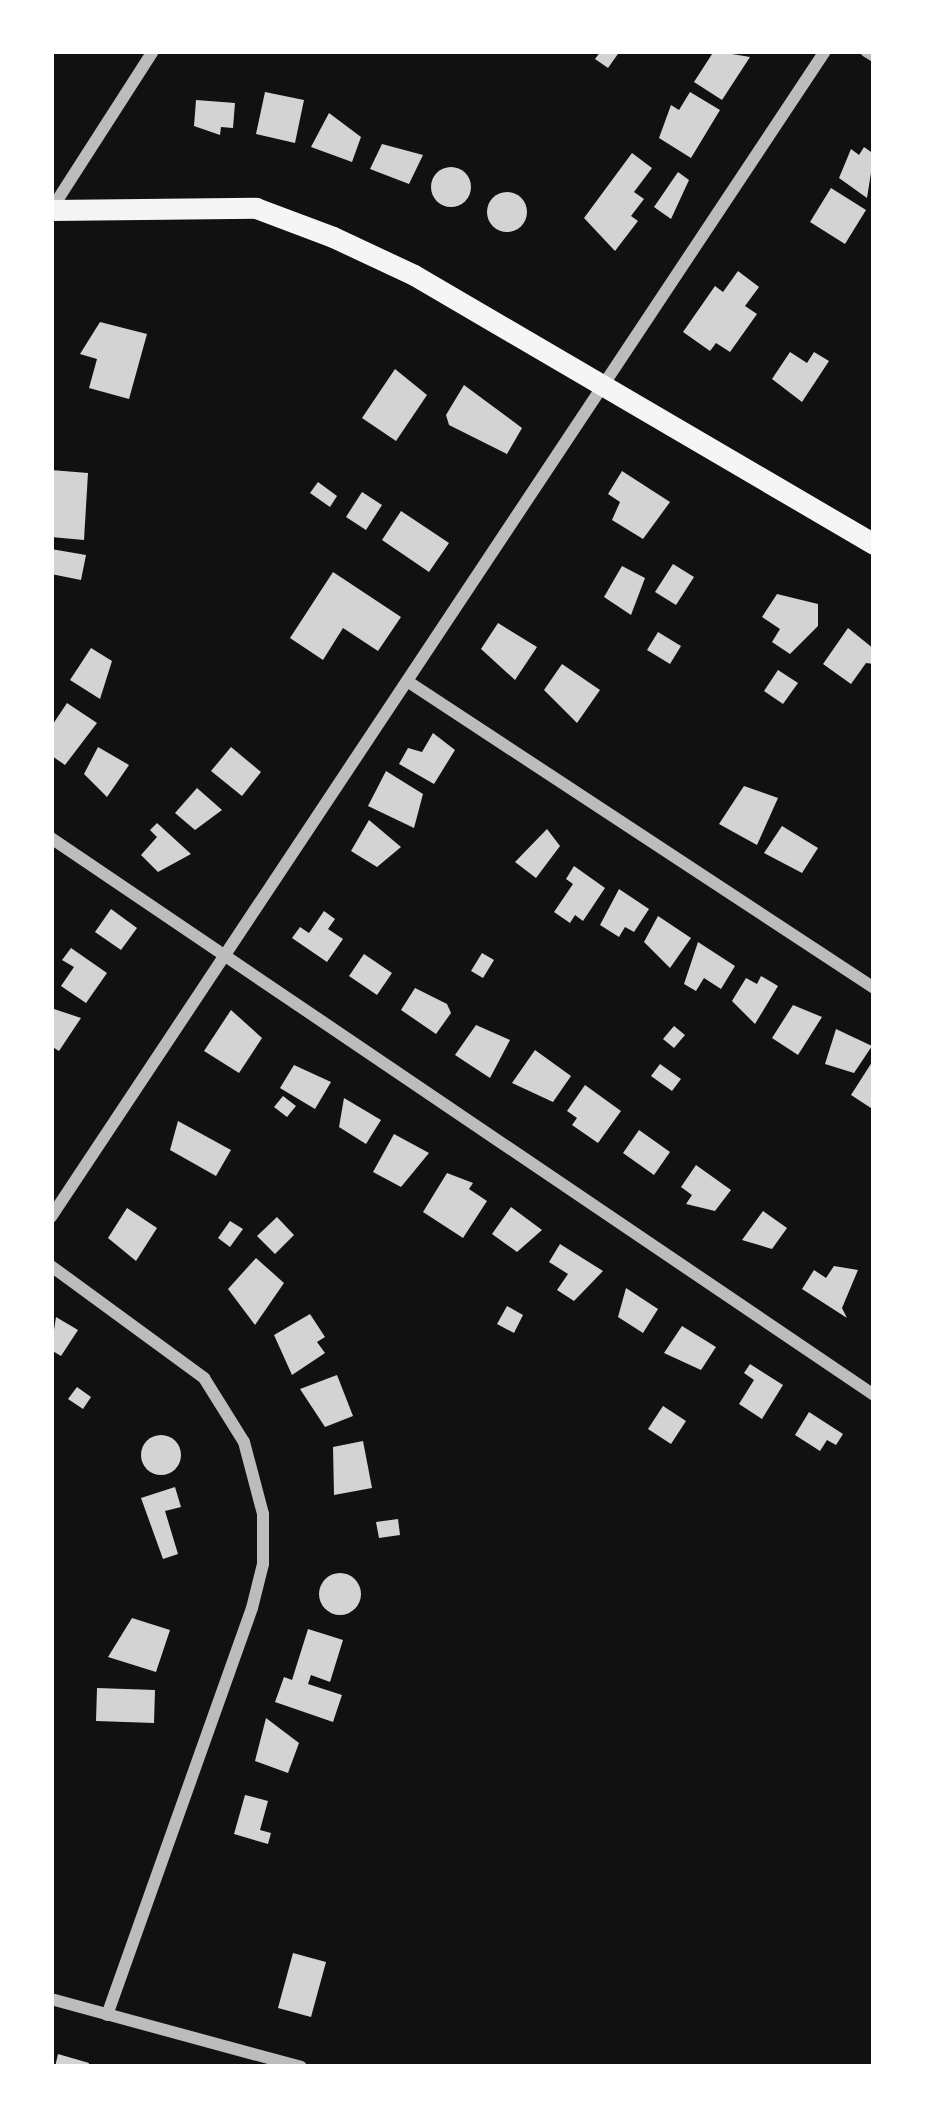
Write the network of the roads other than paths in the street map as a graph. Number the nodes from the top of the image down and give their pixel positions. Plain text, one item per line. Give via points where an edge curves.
1 (153, 51) edge
2 (825, 51) edge
3 (866, 51) edge
4 (874, 56) edge
5 (51, 209) edge
6 (604, 384) junction
7 (874, 544) edge
8 (407, 681) junction
9 (51, 838) edge
10 (225, 955) junction
11 (874, 988) edge
12 (51, 1217) edge
13 (51, 1267) edge
14 (874, 1395) edge
15 (51, 1999) edge
16 (107, 2014) junction
17 (302, 2067) edge

1 - 5 street
2 - 6 street
3 - 4 street
5 - 6 main road via 256,208 414,275
6 - 7 main road
6 - 8 street
8 - 10 street
8 - 11 street
9 - 10 street
10 - 12 street
10 - 14 street
13 - 16 street via 204,1378 244,1442 263,1514 252,1608
15 - 16 street
16 - 17 street

